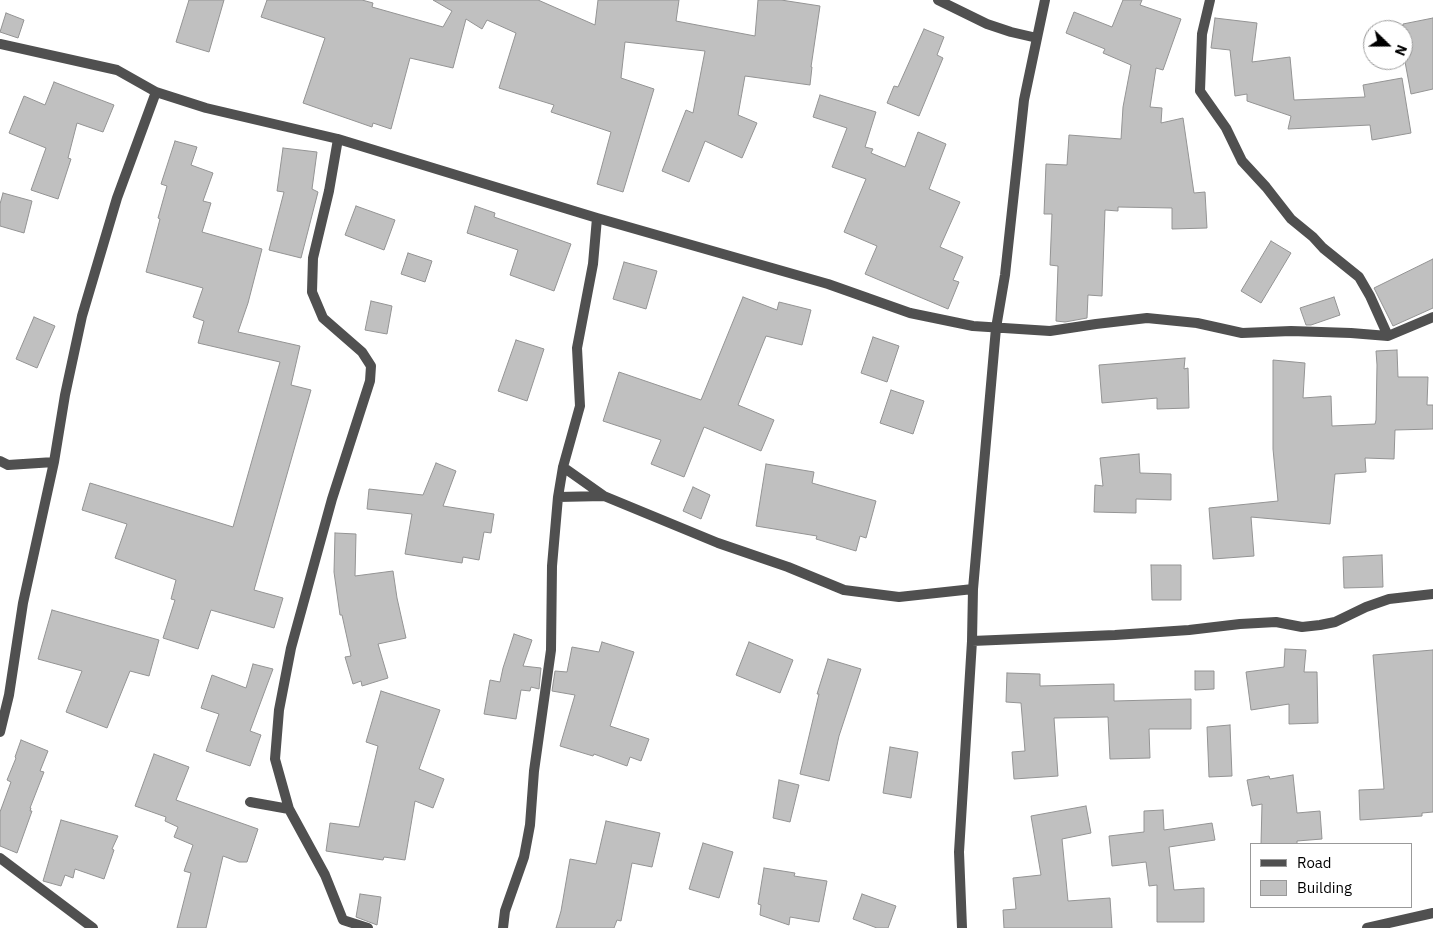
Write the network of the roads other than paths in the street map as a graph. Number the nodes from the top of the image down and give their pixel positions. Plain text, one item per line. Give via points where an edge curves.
1 (938, 0) edge
2 (1046, 0) edge
3 (1210, 0) edge
4 (1037, 38) junction
5 (0, 44) edge
6 (156, 92) junction
7 (338, 139) junction
8 (597, 218) junction
9 (1433, 317) edge
10 (996, 328) junction
11 (1388, 336) junction
12 (0, 461) edge
13 (54, 462) junction
14 (563, 466) junction
15 (604, 496) junction
16 (558, 497) junction
17 (972, 588) junction
18 (1433, 594) edge
19 (972, 641) junction
20 (0, 732) edge
21 (250, 802) dead end
22 (289, 809) junction
23 (0, 858) edge
24 (1433, 913) edge
25 (93, 928) edge
26 (368, 928) edge
27 (503, 928) edge
28 (962, 928) edge
29 (1367, 928) edge

1 - 4 street via 987,24
2 - 4 street
3 - 11 street via 1202,34 1200,91 1226,128 1242,162 1291,219 1359,277
4 - 10 street via 1024,100 1005,276
5 - 6 street via 117,70
6 - 7 street via 206,108
6 - 13 street via 117,198 82,316
7 - 8 street
7 - 22 street via 312,258 312,292 323,318 362,352 371,366 370,382 332,499 291,648 279,710 275,759
8 - 10 street via 828,284 910,313
8 - 14 street via 593,264 577,348 580,406
9 - 11 street
10 - 11 street via 1050,331 1147,318 1197,323 1242,333 1291,331
10 - 17 street
12 - 13 street via 8,465
13 - 20 street via 23,603
14 - 15 street
14 - 16 street
15 - 16 street
15 - 17 street via 844,590 899,597
16 - 27 street via 552,566 551,650 530,825
17 - 19 street
18 - 19 street via 1389,599 1335,622 1302,627 1276,622 1115,635
19 - 28 street via 959,852
21 - 22 street
22 - 26 street via 325,874 343,920
23 - 25 street
24 - 29 street

